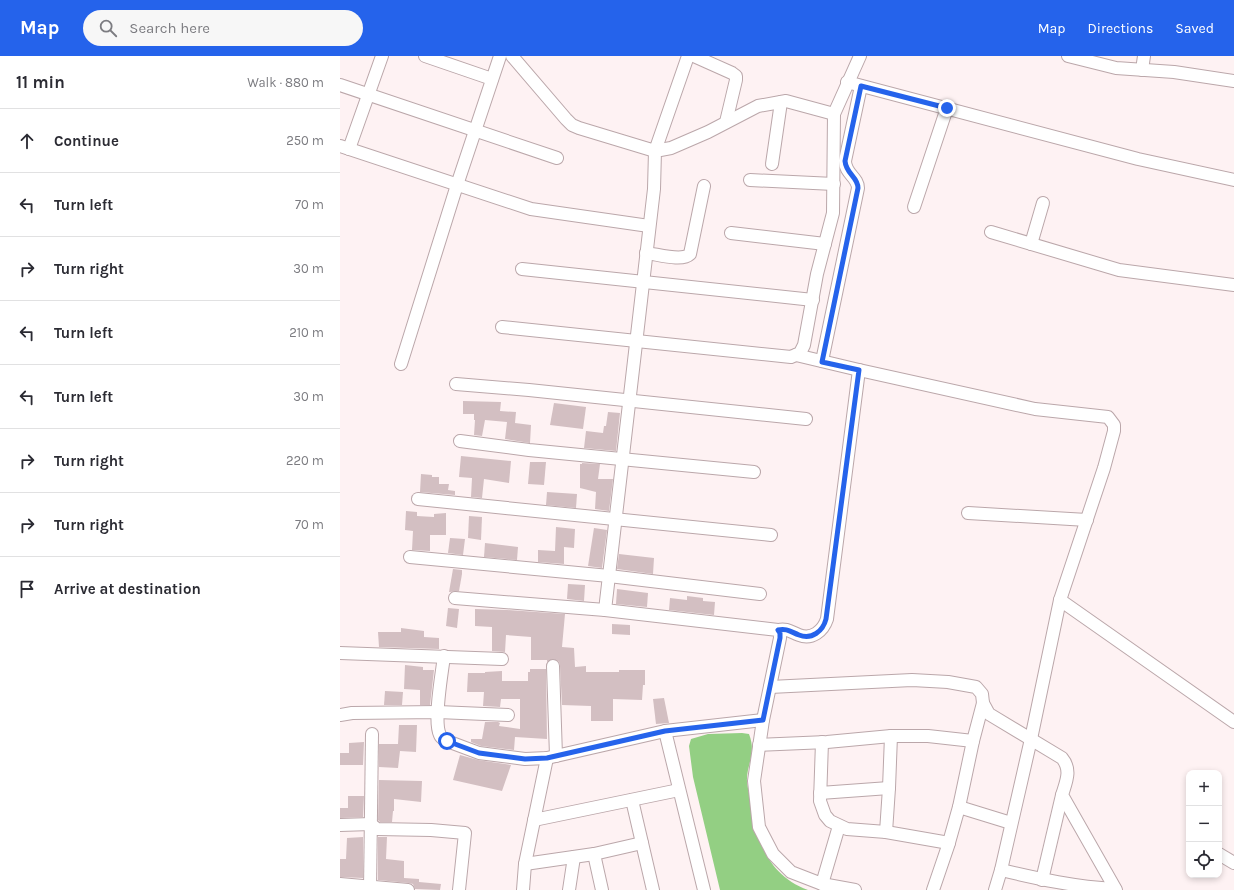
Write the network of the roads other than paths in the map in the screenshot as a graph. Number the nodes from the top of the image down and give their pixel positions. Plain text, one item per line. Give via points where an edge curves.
1 (382, 56) edge
2 (425, 56) edge
3 (500, 56) edge
4 (512, 56) edge
5 (688, 56) edge
6 (694, 56) edge
7 (860, 56) edge
8 (1068, 56) edge
9 (1144, 56) edge
10 (1142, 70) junction
11 (492, 79) junction
12 (1234, 81) edge
13 (847, 82) junction
14 (340, 85) edge
15 (861, 86) junction
16 (368, 94) junction
17 (781, 102) junction
18 (947, 108) junction
19 (834, 114) junction
20 (726, 122) junction
21 (474, 130) junction
22 (345, 148) edge
23 (655, 151) junction
24 (557, 158) dead end
25 (772, 164) dead end
26 (750, 180) dead end
27 (1234, 180) edge
28 (834, 184) junction
29 (457, 185) junction
30 (704, 186) dead end
31 (1043, 204) dead end
32 (914, 208) dead end
33 (649, 226) junction
34 (991, 232) dead end
35 (731, 233) dead end
36 (825, 244) junction
37 (1031, 244) junction
38 (646, 253) junction
39 (522, 269) dead end
40 (643, 283) junction
41 (1234, 285) edge
42 (813, 300) junction
43 (502, 327) dead end
44 (636, 342) junction
45 (796, 355) junction
46 (822, 362) junction
47 (402, 364) dead end
48 (859, 370) junction
49 (456, 384) dead end
50 (629, 400) junction
51 (806, 419) dead end
52 (460, 441) dead end
53 (622, 458) junction
54 (754, 472) dead end
55 (418, 499) dead end
56 (968, 513) dead end
57 (615, 518) junction
58 (1086, 520) junction
59 (771, 535) dead end
60 (410, 557) dead end
61 (608, 576) junction
62 (760, 594) dead end
63 (455, 598) dead end
64 (1060, 600) junction
65 (605, 610) junction
66 (778, 630) junction
67 (340, 653) edge
68 (444, 656) junction
69 (502, 659) dead end
70 (553, 666) dead end
71 (770, 687) junction
72 (983, 703) junction
73 (438, 712) junction
74 (340, 715) edge
75 (508, 715) dead end
76 (763, 720) junction
77 (1234, 722) edge
78 (665, 731) junction
79 (372, 734) dead end
80 (891, 736) junction
81 (1031, 739) junction
82 (972, 741) junction
83 (822, 742) junction
84 (760, 745) junction
85 (551, 757) junction
86 (889, 788) junction
87 (679, 790) junction
88 (820, 793) junction
89 (1062, 795) junction
90 (632, 800) junction
91 (959, 807) junction
92 (534, 820) junction
93 (1011, 823) junction
94 (371, 824) junction
95 (340, 825) edge
96 (839, 826) junction
97 (886, 832) junction
98 (642, 843) junction
99 (949, 843) junction
100 (594, 854) junction
101 (1222, 856) edge
102 (574, 857) junction
103 (1234, 863) edge
104 (525, 864) junction
105 (1001, 870) junction
106 (1042, 880) junction
107 (340, 884) edge
108 (822, 884) junction
109 (370, 888) edge
110 (1115, 889) edge
111 (408, 890) edge
112 (459, 890) edge
113 (523, 890) edge
114 (569, 890) edge
115 (602, 890) edge
116 (653, 890) edge
117 (704, 890) edge
118 (855, 890) edge
119 (933, 890) edge
120 (995, 890) edge

1 - 16 street
2 - 11 street
3 - 11 street
4 - 23 street via 572,125
5 - 23 street
6 - 20 street via 735,74 736,80
7 - 13 street
8 - 10 street via 1116,68
9 - 10 street
10 - 12 street
11 - 21 street
13 - 15 street
13 - 19 street
14 - 16 street
15 - 18 street
15 - 46 street via 845,161 847,170 856,180 858,188
16 - 21 street
16 - 22 street
17 - 19 street via 786,101
17 - 20 street via 758,106
17 - 25 street
18 - 27 street via 1138,159
18 - 32 street
19 - 28 street
20 - 23 street via 672,148
21 - 24 street
21 - 29 street
22 - 29 street
23 - 33 street via 654,189
26 - 28 street
28 - 36 street via 833,213
29 - 33 street via 531,209
29 - 47 street
30 - 38 street via 690,254 681,258
31 - 37 street
33 - 38 street
34 - 37 street
35 - 36 street
36 - 42 street
37 - 41 street via 1119,270
38 - 40 street
39 - 40 street
40 - 42 street
40 - 44 street
42 - 45 street via 803,350
43 - 44 street
44 - 45 street via 790,357
44 - 50 street
45 - 46 street
46 - 48 street
48 - 58 street via 1035,409 1108,417 1114,425 1114,431
48 - 66 street via 824,627 814,635 801,636 789,630
49 - 50 street
50 - 51 street
50 - 53 street
52 - 53 street
53 - 54 street
53 - 57 street
55 - 57 street
56 - 58 street
57 - 59 street
57 - 61 street
58 - 64 street
60 - 61 street
61 - 62 street
61 - 65 street
63 - 65 street
64 - 77 street
64 - 81 street
65 - 66 street
66 - 71 street via 780,638
67 - 68 street
68 - 69 street
68 - 73 street
70 - 85 street
71 - 72 street via 912,680 948,682 976,687 982,694
71 - 76 street
72 - 81 street via 989,714
72 - 82 street
73 - 74 street
73 - 75 street
73 - 85 street via 439,734 447,741 479,753 525,759
76 - 78 street
76 - 84 street
78 - 85 street
78 - 87 street
79 - 94 street
80 - 82 street via 928,736
80 - 83 street
80 - 86 street
81 - 89 street via 1065,762 1068,773
81 - 93 street
82 - 91 street
83 - 84 street
83 - 88 street
84 - 108 street via 754,781 759,827 773,854 791,872
85 - 92 street
86 - 88 street
86 - 97 street
87 - 90 street
87 - 117 street
88 - 96 street via 825,815
89 - 106 street
89 - 110 street
90 - 92 street
90 - 98 street
91 - 93 street
91 - 99 street
92 - 104 street
93 - 105 street
94 - 95 street
94 - 109 street
94 - 112 street via 377,829 465,833
96 - 97 street via 858,831
96 - 108 street
97 - 99 street
98 - 100 street
98 - 116 street
99 - 119 street
100 - 102 street
100 - 115 street
101 - 103 street
102 - 104 street
102 - 114 street
104 - 113 street
105 - 106 street
105 - 120 street
106 - 110 street
107 - 109 street
108 - 118 street
109 - 111 street

